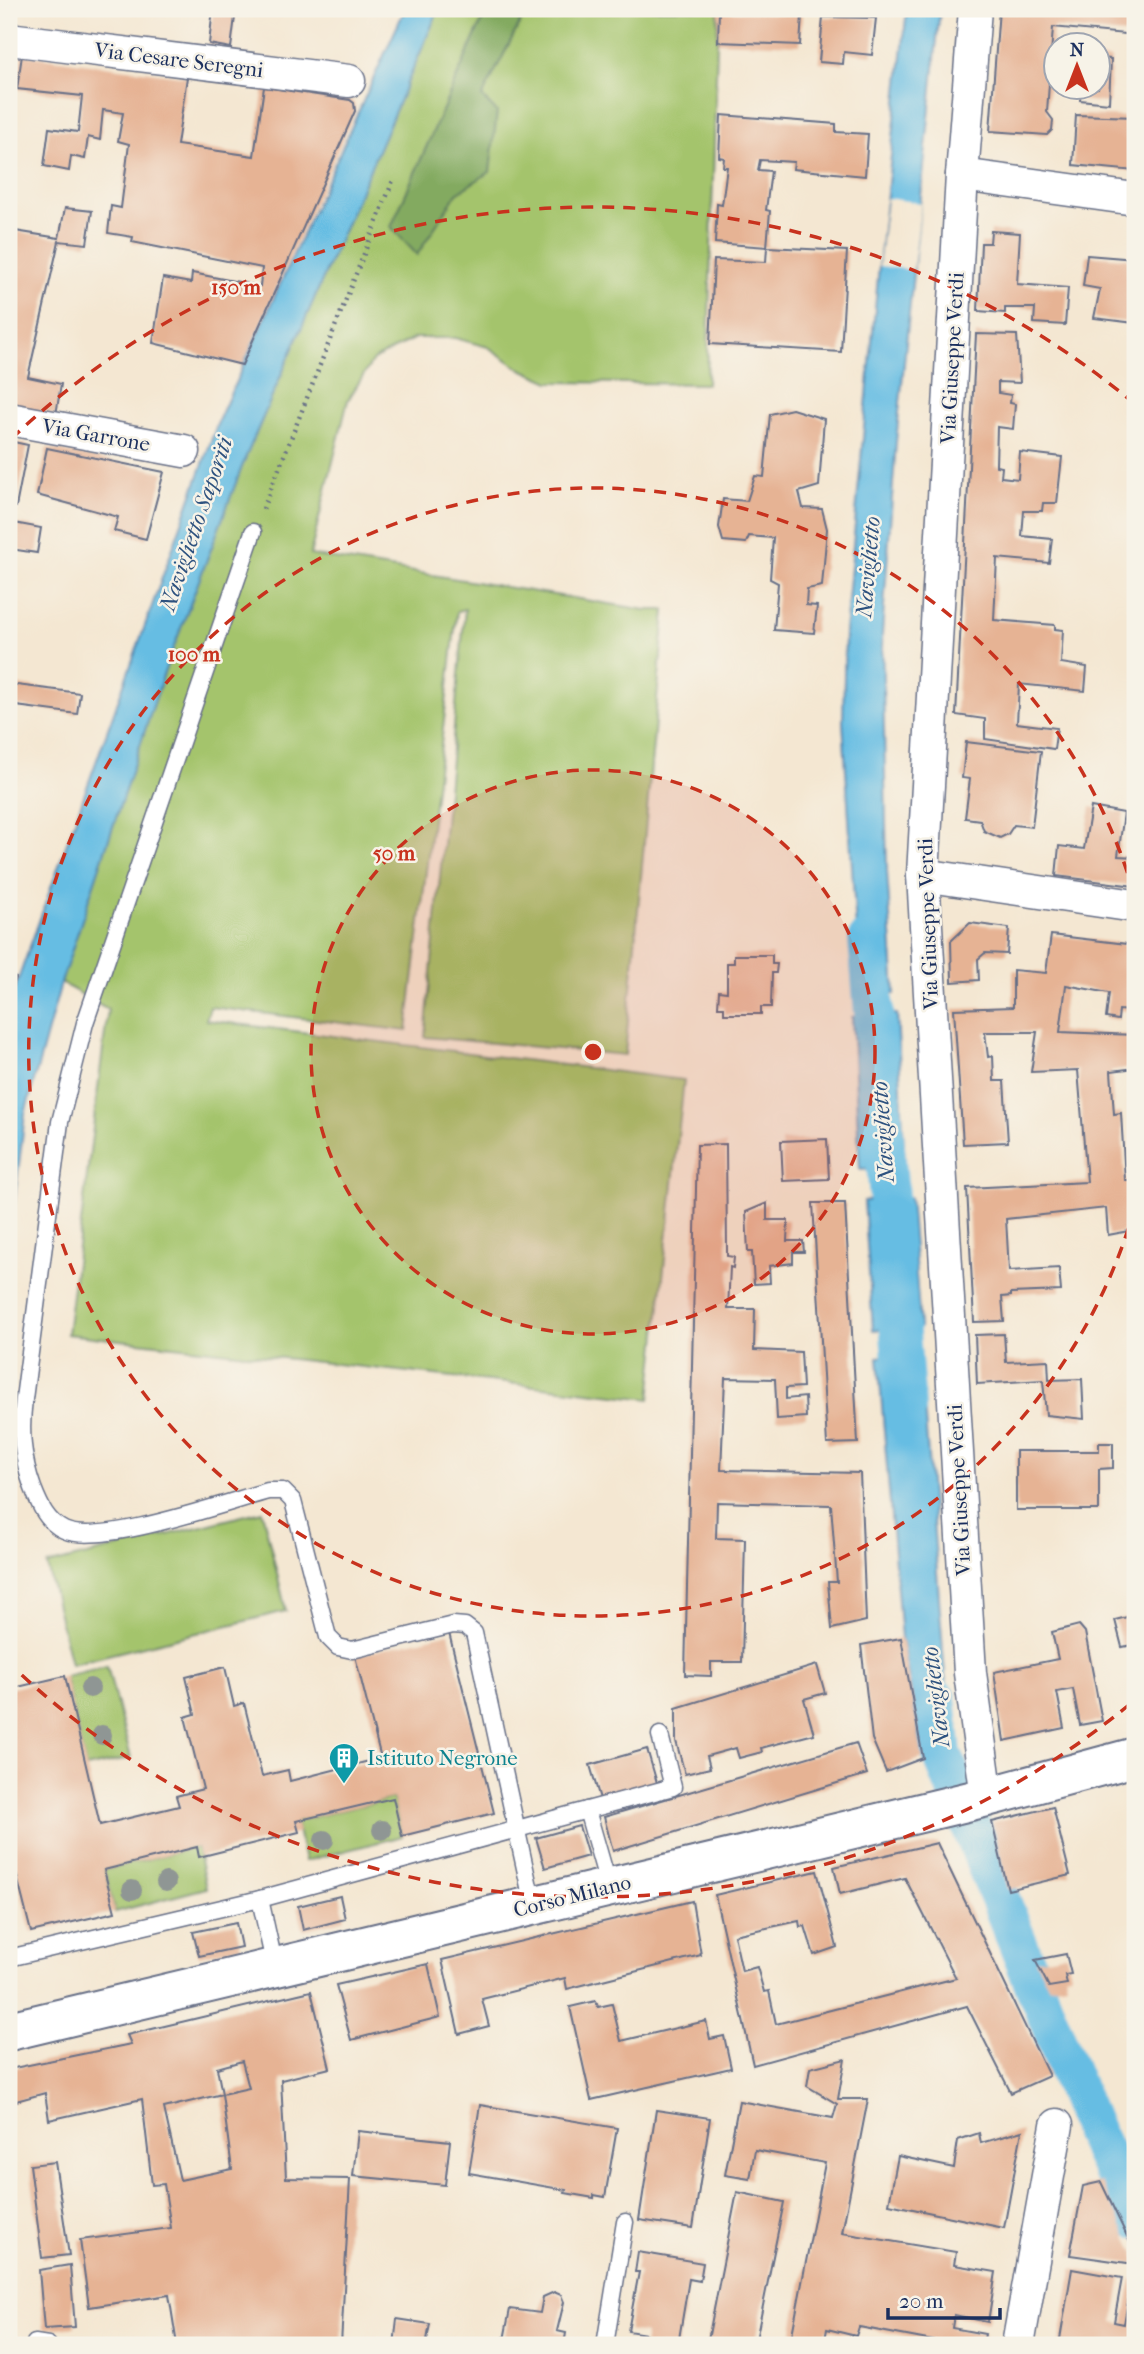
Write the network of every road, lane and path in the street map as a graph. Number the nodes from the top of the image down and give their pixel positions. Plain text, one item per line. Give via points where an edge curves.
1 (975, 9) edge
2 (9, 39) edge
3 (349, 81) dead end
4 (962, 175) junction
5 (394, 178) dead end
6 (1135, 199) edge
7 (9, 419) edge
8 (184, 451) dead end
9 (253, 532) joint
10 (923, 874) junction
11 (1135, 906) edge
12 (660, 1735) dead end
13 (1135, 1757) edge
14 (986, 1797) junction
15 (587, 1810) junction
16 (517, 1830) junction
17 (609, 1887) junction
18 (260, 1899) junction
19 (533, 1905) junction
20 (9, 1958) edge
21 (275, 1967) junction
22 (9, 2031) edge
23 (1057, 2124) dead end
24 (625, 2222) dead end
25 (606, 2345) edge
26 (1018, 2345) edge

1 - 4 street, Via Giuseppe Verdi
2 - 3 street, Via Cesare Seregni
4 - 6 street
4 - 10 street, Via Giuseppe Verdi
5 - 9 path
7 - 8 street, Via Garrone
9 - 16 lane via 85,1023 69,1083 60,1122 20,1433 26,1469 51,1521 66,1531 92,1535 283,1491 293,1501 328,1637 338,1647 352,1650 453,1625 474,1633
10 - 11 street
10 - 14 street, Via Giuseppe Verdi via 970,1673
12 - 15 lane via 673,1787
13 - 14 street, Corso Milano
14 - 17 street, Corso Milano
15 - 16 lane
15 - 17 lane
16 - 18 lane
16 - 19 lane
17 - 19 street, Corso Milano
18 - 20 lane
18 - 21 lane
19 - 21 street, Corso Milano
21 - 22 street, Corso Milano
23 - 26 street
24 - 25 lane

